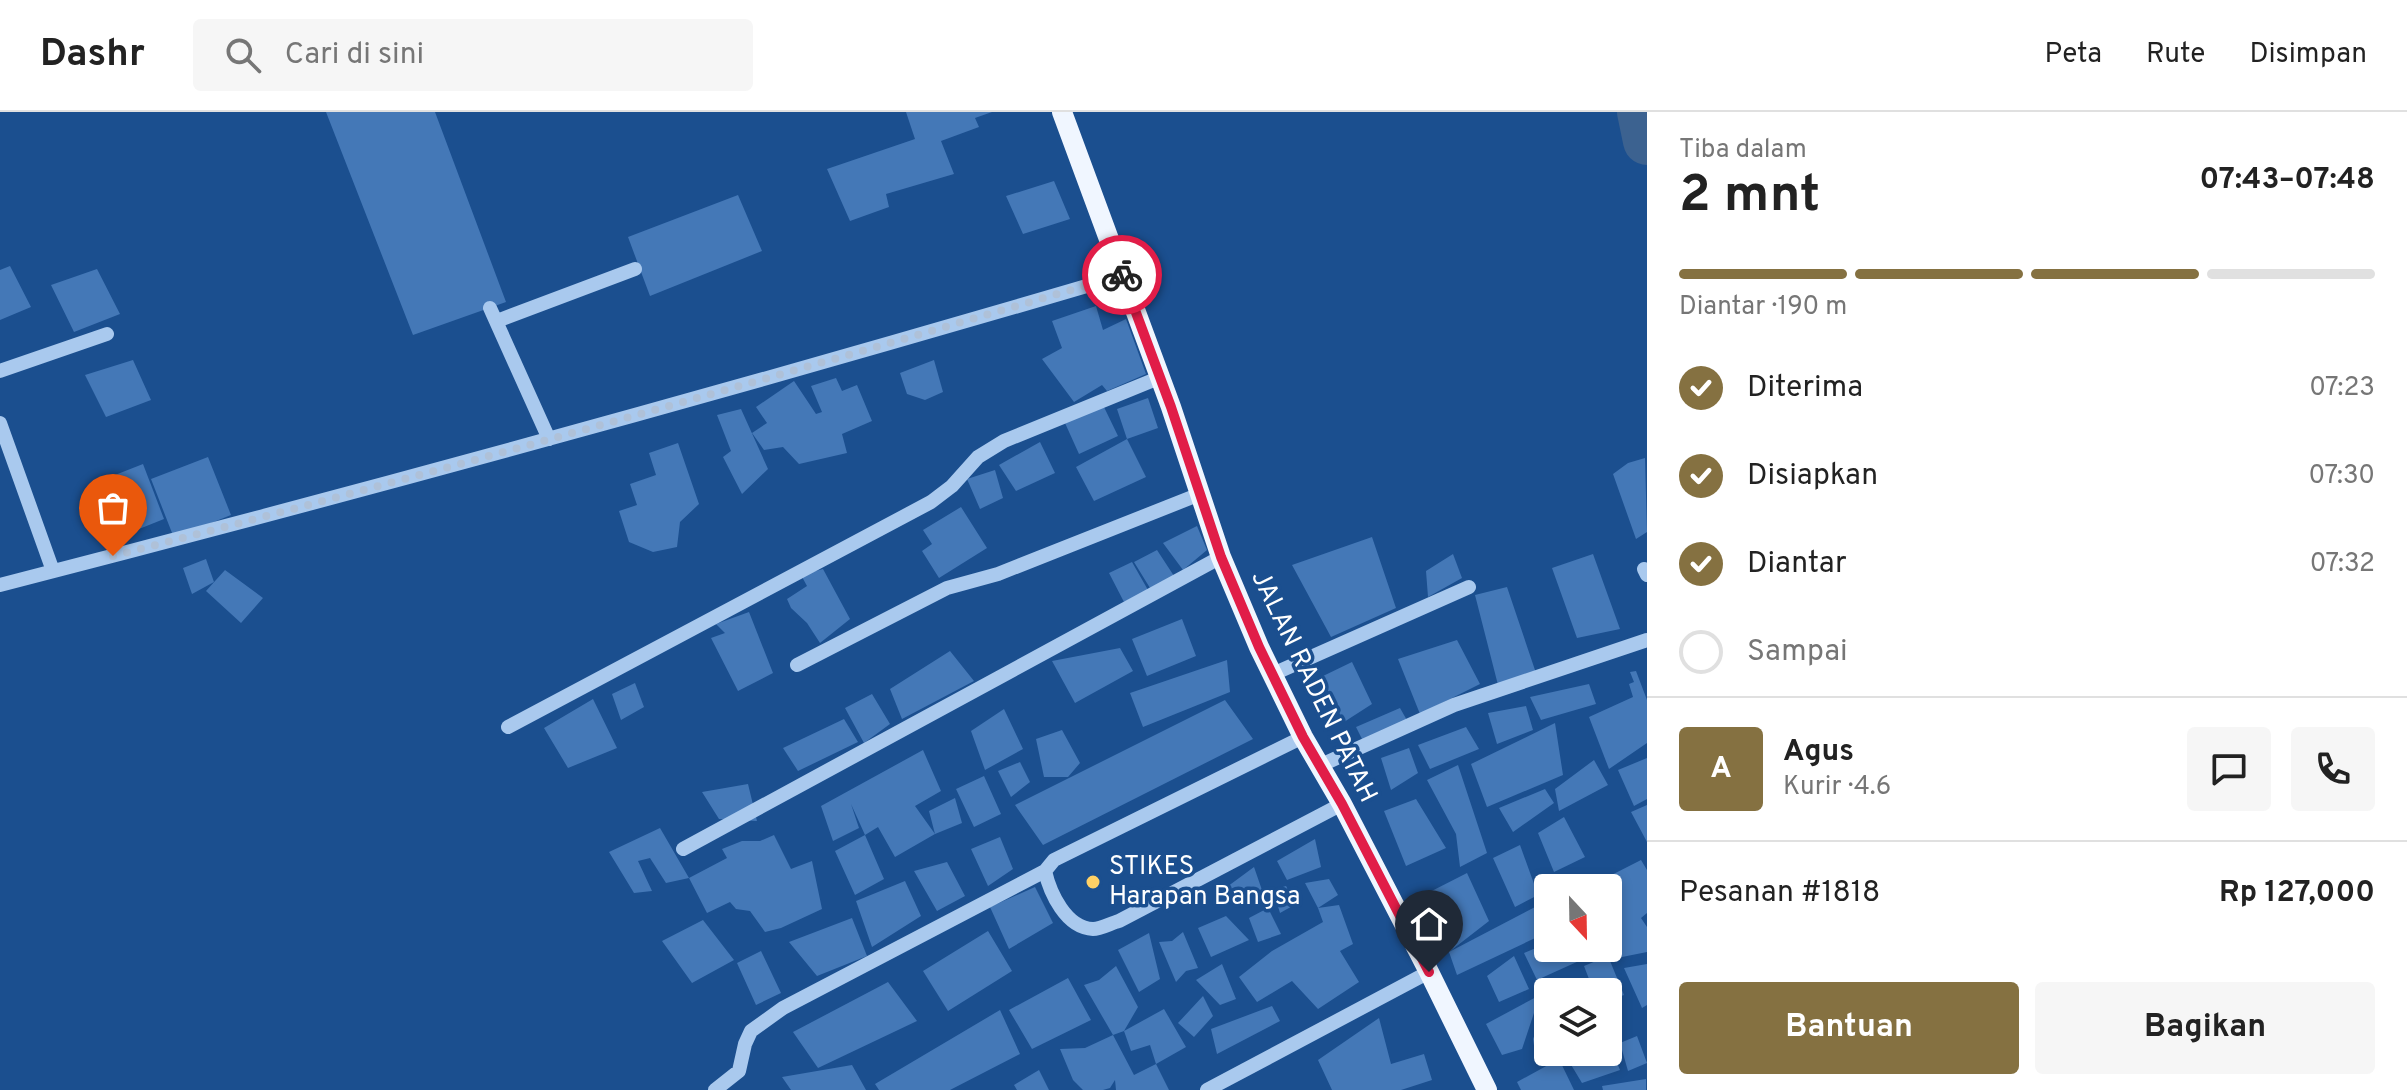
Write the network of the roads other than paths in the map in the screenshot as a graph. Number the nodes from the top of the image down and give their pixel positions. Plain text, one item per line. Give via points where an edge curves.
1 (1062, 112) edge
2 (635, 269) dead end
3 (1124, 275) junction
4 (107, 334) dead end
5 (0, 371) edge
6 (1161, 377) junction
7 (0, 423) edge
8 (549, 439) junction
9 (1200, 494) junction
10 (1221, 557) junction
11 (53, 571) junction
12 (0, 585) edge
13 (1469, 587) dead end
14 (1647, 640) edge
15 (797, 665) dead end
16 (1273, 674) junction
17 (508, 727) dead end
18 (1303, 737) junction
19 (1319, 766) junction
20 (1342, 804) junction
21 (683, 849) dead end
22 (1045, 871) junction
23 (1429, 972) junction
24 (715, 1090) edge
25 (1207, 1090) edge
26 (1487, 1090) edge

1 - 3 main road, JALAN RADEN PATAH
2 - 8 street via 494,314
3 - 6 main road, JALAN RADEN PATAH
3 - 8 street
4 - 5 street
6 - 9 main road, JALAN RADEN PATAH
6 - 17 street via 1004,441 978,457 931,502
7 - 11 street
8 - 11 street
9 - 10 main road, JALAN RADEN PATAH
9 - 15 street via 998,574 947,588
10 - 16 main road, JALAN RADEN PATAH
10 - 21 street
11 - 12 street
13 - 16 street
14 - 19 street via 1454,705
16 - 18 main road, JALAN RADEN PATAH
18 - 19 main road, JALAN RADEN PATAH
18 - 22 street via 1054,860
19 - 20 main road, JALAN RADEN PATAH
20 - 22 street via 1095,929 1077,924 1060,906
20 - 23 main road, JALAN RADEN PATAH
22 - 24 street via 761,1022 745,1044 739,1071
23 - 25 street
23 - 26 main road, JALAN RADEN PATAH

